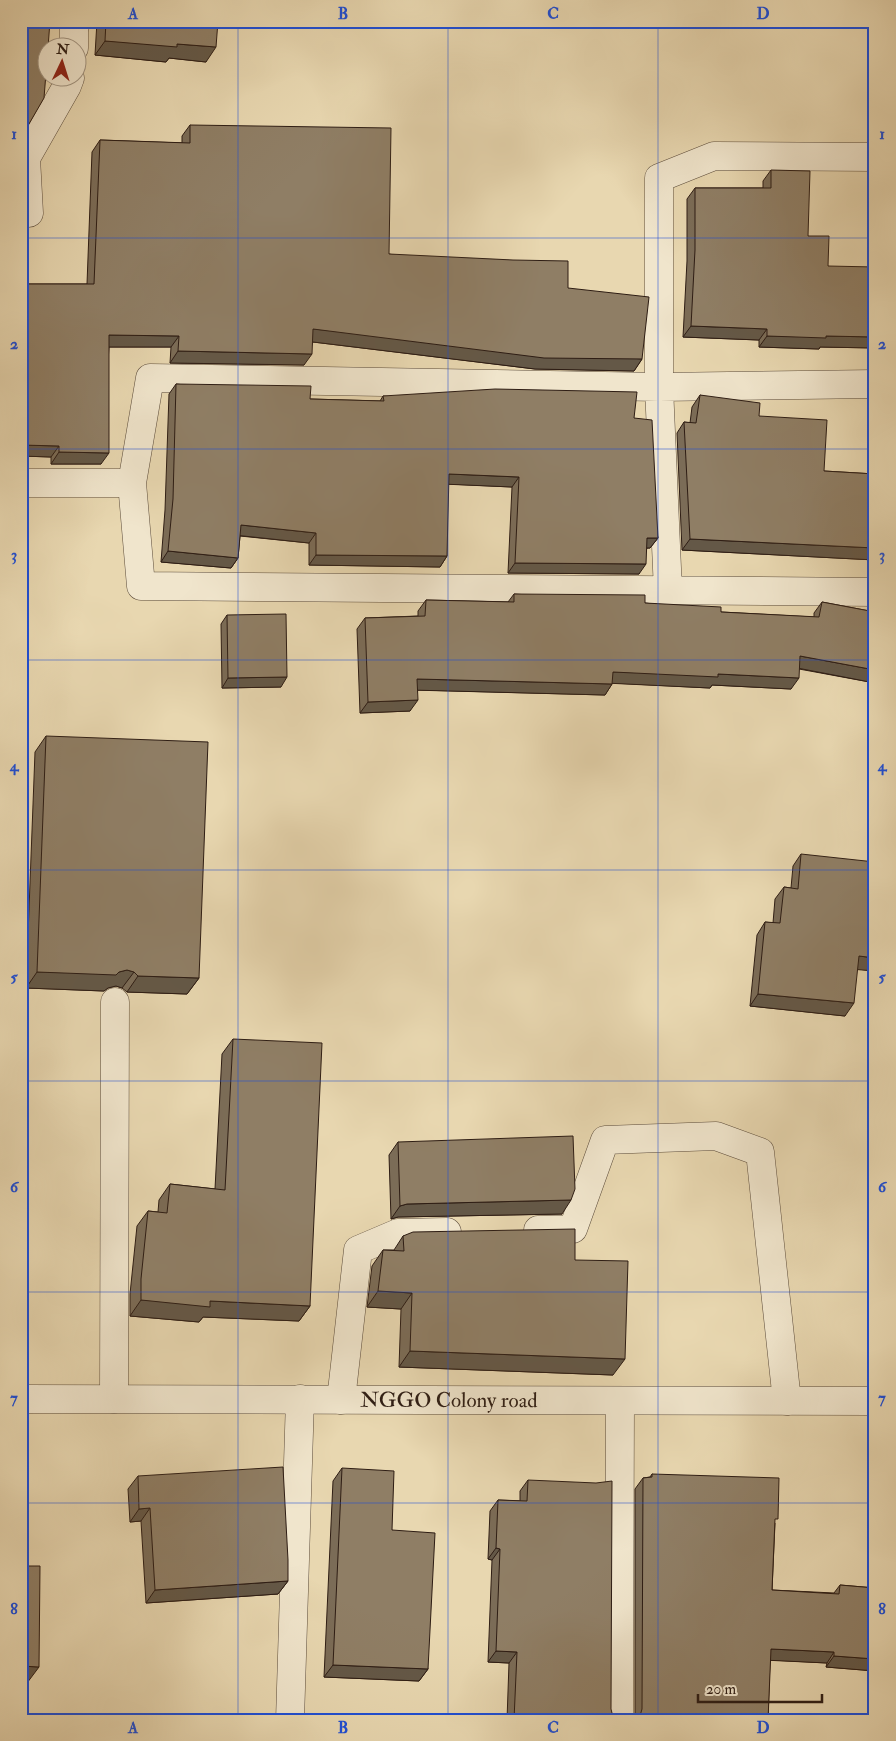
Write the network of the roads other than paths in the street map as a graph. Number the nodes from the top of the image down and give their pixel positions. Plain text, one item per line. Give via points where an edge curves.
1 (76, 21) edge
2 (74, 38) edge
3 (66, 88) edge
4 (875, 157) edge
5 (21, 212) edge
6 (875, 384) edge
7 (660, 387) junction
8 (21, 483) edge
9 (132, 483) junction
10 (668, 592) junction
11 (875, 592) edge
12 (115, 1002) edge
13 (515, 1231) edge
14 (476, 1232) edge
15 (21, 1398) edge
16 (114, 1399) junction
17 (300, 1400) junction
18 (341, 1400) junction
19 (620, 1400) junction
20 (787, 1401) junction
21 (875, 1402) edge
22 (290, 1720) edge
23 (619, 1720) edge

1 - 2 street
3 - 5 street via 26,158 29,213
4 - 7 street via 714,156 659,178
6 - 7 street
7 - 9 street via 150,378
7 - 10 street
8 - 9 street
9 - 10 street via 141,586
10 - 11 street
12 - 16 street
13 - 20 street via 574,1229 605,1140 716,1136 760,1152
14 - 18 street via 398,1233 358,1250
15 - 16 street, NGGO Colony road
16 - 17 street, NGGO Colony road
17 - 18 street, NGGO Colony road
17 - 22 street
18 - 19 street, NGGO Colony road
19 - 20 street, NGGO Colony road
19 - 23 street
20 - 21 street, NGGO Colony road

